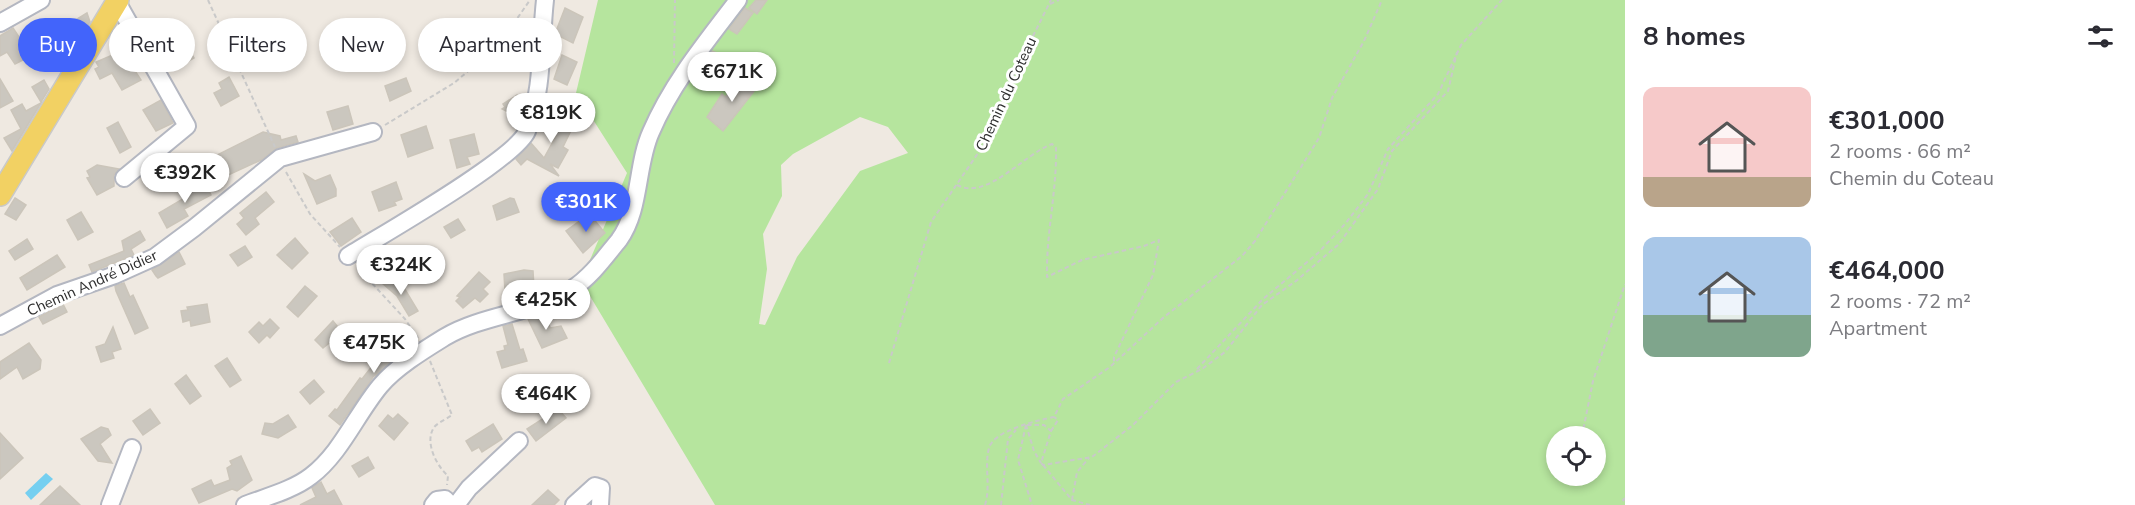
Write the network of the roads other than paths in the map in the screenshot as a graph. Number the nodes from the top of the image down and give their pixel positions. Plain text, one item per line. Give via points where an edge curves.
1 (41, 0) edge
2 (546, 0) edge
3 (738, 0) edge
4 (118, 1) edge
5 (0, 23) edge
6 (373, 132) road end
7 (124, 178) dead end
8 (0, 195) edge
9 (348, 256) dead end
10 (0, 326) edge
11 (519, 441) dead end
12 (132, 448) dead end
13 (110, 505) edge
14 (245, 505) edge
15 (433, 505) edge
16 (451, 505) edge
17 (456, 505) edge
18 (574, 505) edge
19 (600, 505) edge

1 - 5 street
2 - 9 street via 542,67 526,134 477,176
3 - 14 street via 673,86 650,134 621,237 596,268 572,289 548,301 466,326 426,350 380,387 333,453 310,477
4 - 7 street via 187,126
4 - 8 main road
6 - 10 street, Chemin André Didier via 280,158 155,257 57,295
11 - 17 street
12 - 13 street
15 - 16 street via 445,499
18 - 19 street via 595,486 601,488

